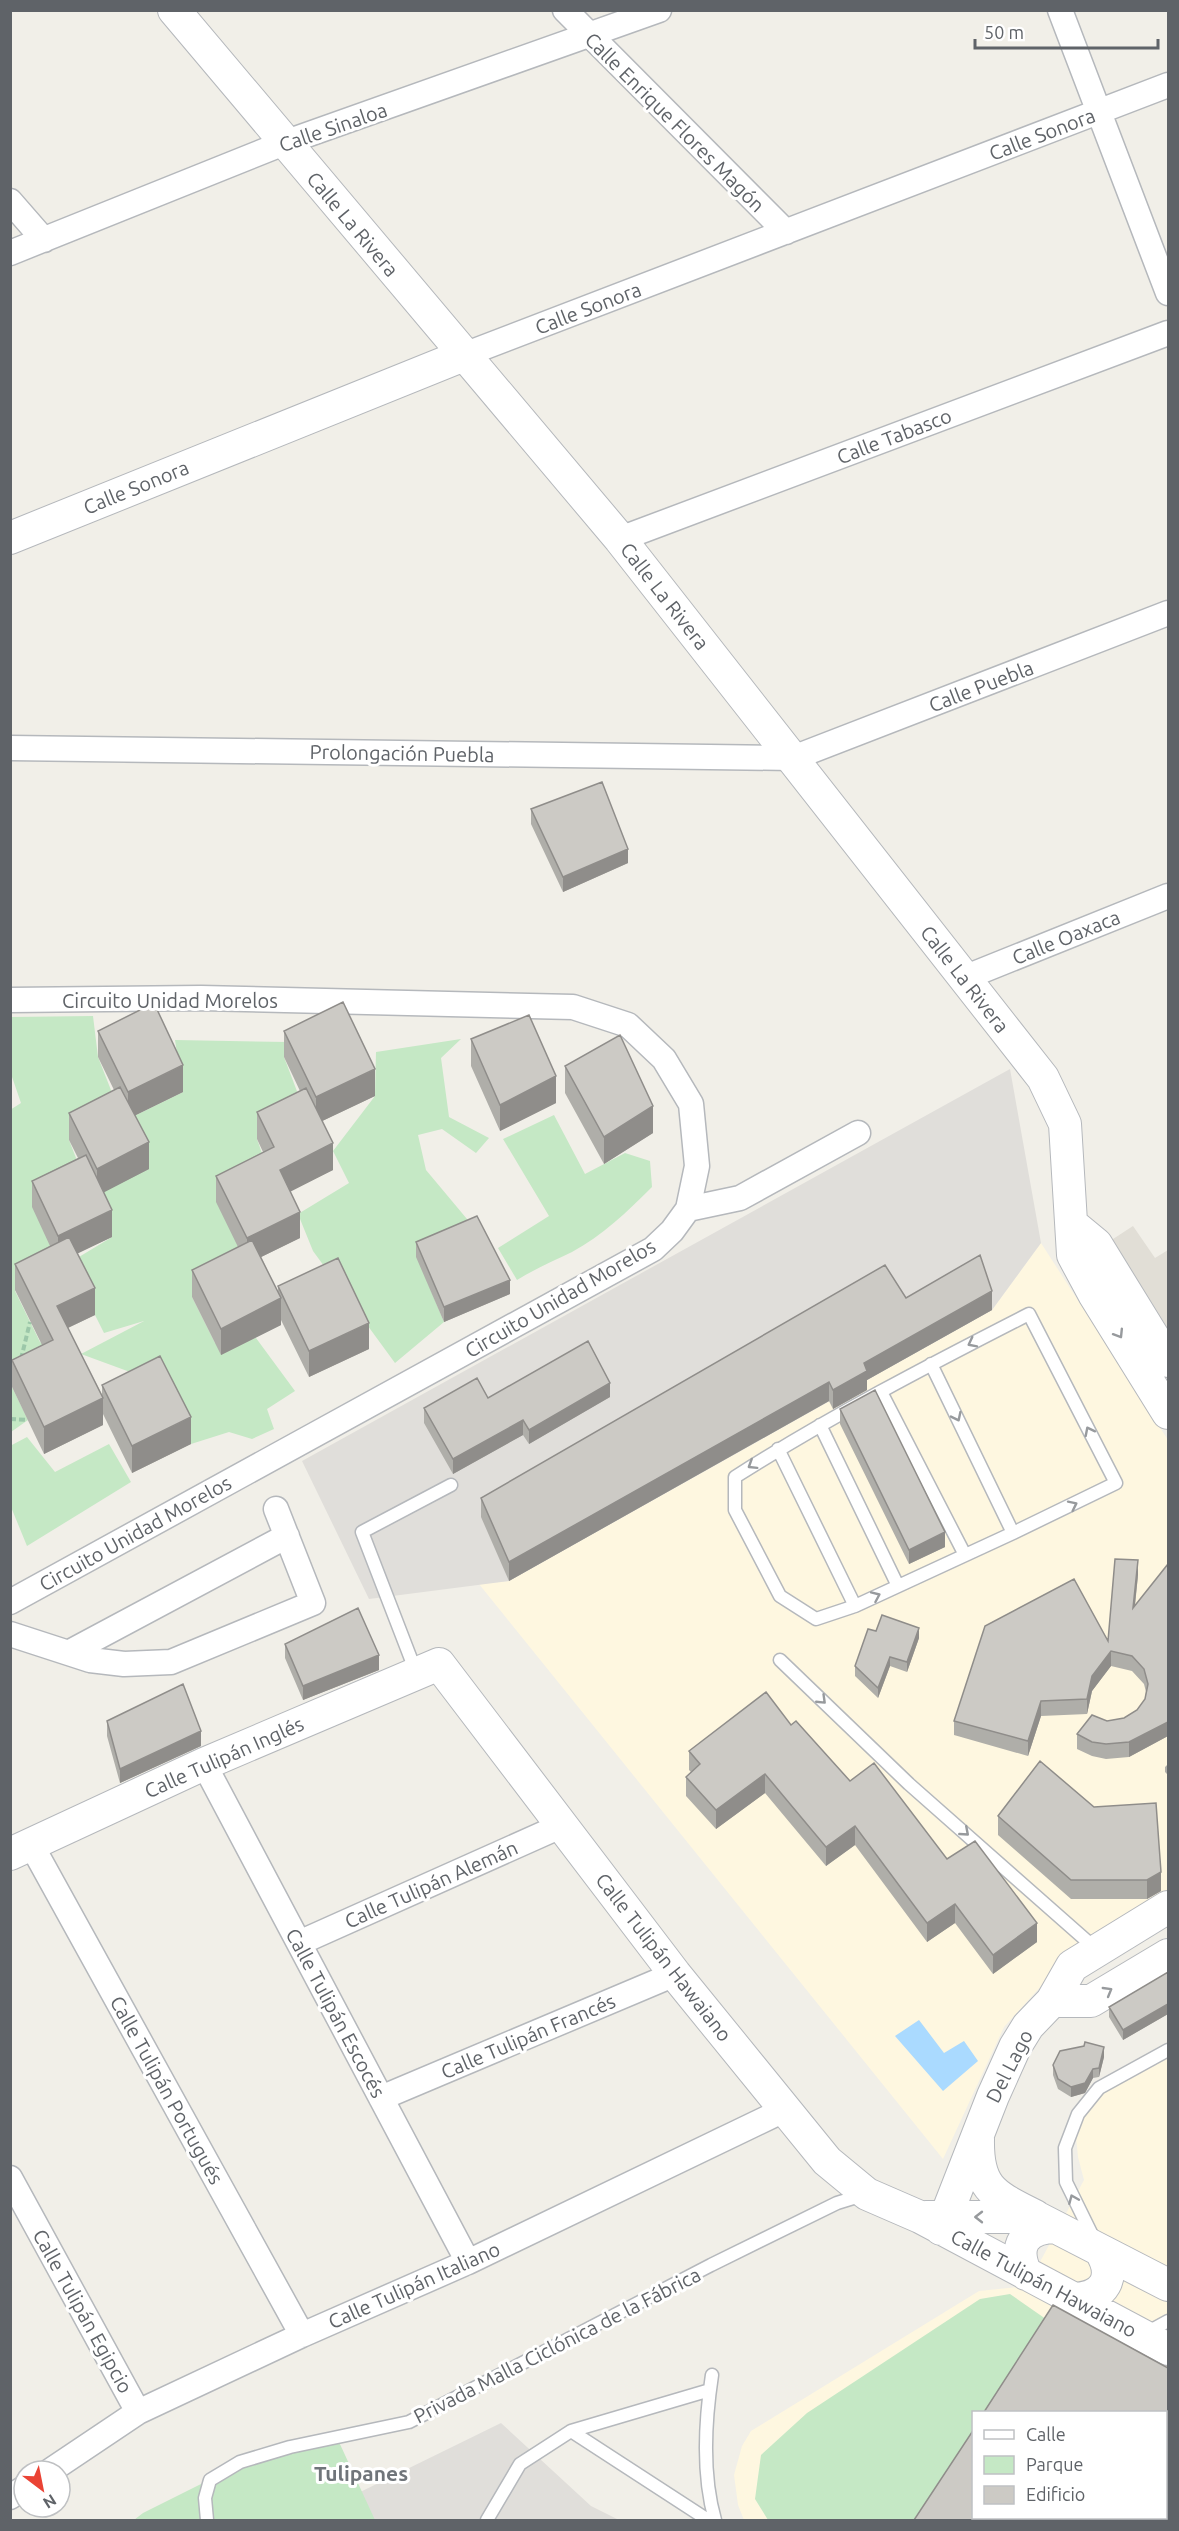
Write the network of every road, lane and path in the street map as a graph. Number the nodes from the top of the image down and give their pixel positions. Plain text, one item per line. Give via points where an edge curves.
1 (174, 10) edge
2 (565, 10) edge
3 (659, 10) edge
4 (1060, 10) edge
5 (589, 37) junction
6 (1168, 85) edge
7 (1098, 112) junction
8 (284, 143) junction
9 (10, 201) edge
10 (786, 232) junction
11 (44, 240) junction
12 (10, 254) edge
13 (1168, 293) edge
14 (1168, 333) edge
15 (464, 355) junction
16 (10, 538) edge
17 (620, 539) junction
18 (1168, 613) edge
19 (10, 748) edge
20 (793, 758) junction
21 (1168, 896) edge
22 (964, 978) junction
23 (10, 1000) edge
24 (858, 1133) dead end
25 (688, 1209) junction
26 (1106, 1287) junction
27 (30, 1322) edge
28 (1168, 1361) edge
29 (15, 1364) edge
30 (931, 1364) junction
31 (881, 1392) junction
32 (1168, 1413) edge
33 (10, 1419) edge
34 (28, 1420) edge
35 (820, 1425) junction
36 (778, 1449) junction
37 (451, 1485) dead end
38 (276, 1509) dead end
39 (1013, 1533) junction
40 (287, 1536) junction
41 (964, 1555) junction
42 (898, 1586) junction
43 (10, 1602) edge
44 (855, 1606) junction
45 (10, 1634) edge
46 (70, 1652) junction
47 (780, 1660) dead end
48 (428, 1669) junction
49 (204, 1764) junction
50 (563, 1825) junction
51 (21, 1850) edge
52 (1168, 1907) edge
53 (299, 1943) junction
54 (1096, 1949) junction
55 (1168, 1955) edge
56 (675, 1974) junction
57 (1052, 2001) junction
58 (1168, 2050) edge
59 (381, 2098) junction
60 (784, 2110) junction
61 (978, 2138) junction
62 (10, 2178) edge
63 (867, 2194) junction
64 (935, 2221) junction
65 (1046, 2222) junction
66 (1100, 2250) junction
67 (468, 2262) junction
68 (1026, 2274) junction
69 (1168, 2285) edge
70 (1073, 2299) junction
71 (302, 2335) junction
72 (1160, 2335) edge
73 (712, 2374) dead end
74 (710, 2391) junction
75 (138, 2412) junction
76 (571, 2431) junction
77 (68, 2459) edge
78 (207, 2520) edge
79 (487, 2520) edge
80 (708, 2520) edge
81 (715, 2520) edge

1 - 8 street, Calle La Rivera
2 - 5 street, Calle Enrique Flores Magón
3 - 5 street, Calle Sinaloa
4 - 7 street
5 - 8 street, Calle Sinaloa
5 - 10 street, Calle Enrique Flores Magón
6 - 7 street, Calle Sonora
7 - 10 street, Calle Sonora
7 - 13 street
8 - 11 street, Calle Sinaloa
8 - 15 street, Calle La Rivera
9 - 11 street
10 - 15 street, Calle Sonora
11 - 12 street, Calle Sinaloa
14 - 17 street, Calle Tabasco
15 - 16 street, Calle Sonora
15 - 17 street, Calle La Rivera
17 - 20 street, Calle La Rivera
18 - 20 street, Calle Puebla
19 - 20 street, Prolongación Puebla
20 - 22 street, Calle La Rivera
21 - 22 street, Calle Oaxaca
22 - 26 street, Calle La Rivera via 1043,1078 1055,1099 1065,1124 1073,1225 1096,1244
23 - 25 street, Circuito Unidad Morelos via 201,998 573,1007 628,1025 664,1059 691,1104 697,1166
24 - 25 street via 740,1198
25 - 43 street, Circuito Unidad Morelos via 653,1249
26 - 28 street, Calle La Rivera
26 -> 32 street, Calle La Rivera
27 - 29 path via 20,1361
30 - 31 lane
30 -> 39 lane
39 -> 30 lane via 1116,1483 1029,1314
31 - 35 lane
31 - 41 lane
33 - 34 path
35 - 36 lane
35 - 42 lane
36 - 44 lane
36 -> 44 lane via 735,1477 735,1510 780,1596 816,1619
37 - 48 lane via 362,1532
38 - 40 street
39 - 41 lane
40 - 46 street
40 - 46 street via 313,1604 171,1662 124,1664 90,1660
41 - 42 lane
44 -> 42 lane
45 - 46 street
47 -> 54 lane via 909,1784
48 - 49 street, Calle Tulipán Inglés
48 - 50 street, Calle Tulipán Hawaiano
49 - 51 street, Calle Tulipán Inglés
49 - 53 street, Calle Tulipán Escocés
50 - 53 street, Calle Tulipán Alemán
50 - 56 street, Calle Tulipán Hawaiano
51 - 71 street, Calle Tulipán Portugués
52 - 54 street, Del Lago
53 - 59 street, Calle Tulipán Escocés
54 - 57 street, Del Lago via 1072,1966
57 -> 55 street via 1091,2001
56 - 59 street, Calle Tulipán Francés
56 - 60 street, Calle Tulipán Hawaiano
57 - 61 street, Del Lago via 1028,2026 1015,2047
66 -> 58 lane via 1066,2182 1065,2148 1078,2114 1099,2088
59 - 67 street, Calle Tulipán Escocés
60 - 63 street, Calle Tulipán Hawaiano via 827,2161
60 - 67 street, Calle Tulipán Italiano
61 - 64 street, Del Lago
61 - 65 street, Del Lago via 977,2165 987,2187
62 - 75 street, Calle Tulipán Egipcio
63 - 64 street, Calle Tulipán Hawaiano
63 - 78 lane, Privada Malla Ciclónica de la Fábrica via 837,2203 711,2265 409,2422 240,2462 210,2480 205,2498
65 -> 64 street, Calle Tulipán Hawaiano
64 - 68 street, Calle Tulipán Hawaiano
65 - 66 street, Calle Tulipán Hawaiano
65 - 68 street via 1028,2235 1020,2247 1020,2261
66 - 69 street, Calle Tulipán Hawaiano
66 - 70 street via 1108,2263 1108,2278 1101,2291 1088,2299
67 - 71 street, Calle Tulipán Italiano
68 - 70 street, Calle Tulipán Hawaiano
70 - 72 street, Calle Tulipán Hawaiano
71 - 75 street, Calle Tulipán Italiano
73 - 74 lane
74 - 76 lane
74 - 81 lane via 709,2498
75 - 77 street, Calle Tulipán Italiano
76 - 79 lane via 520,2463
76 - 80 lane

